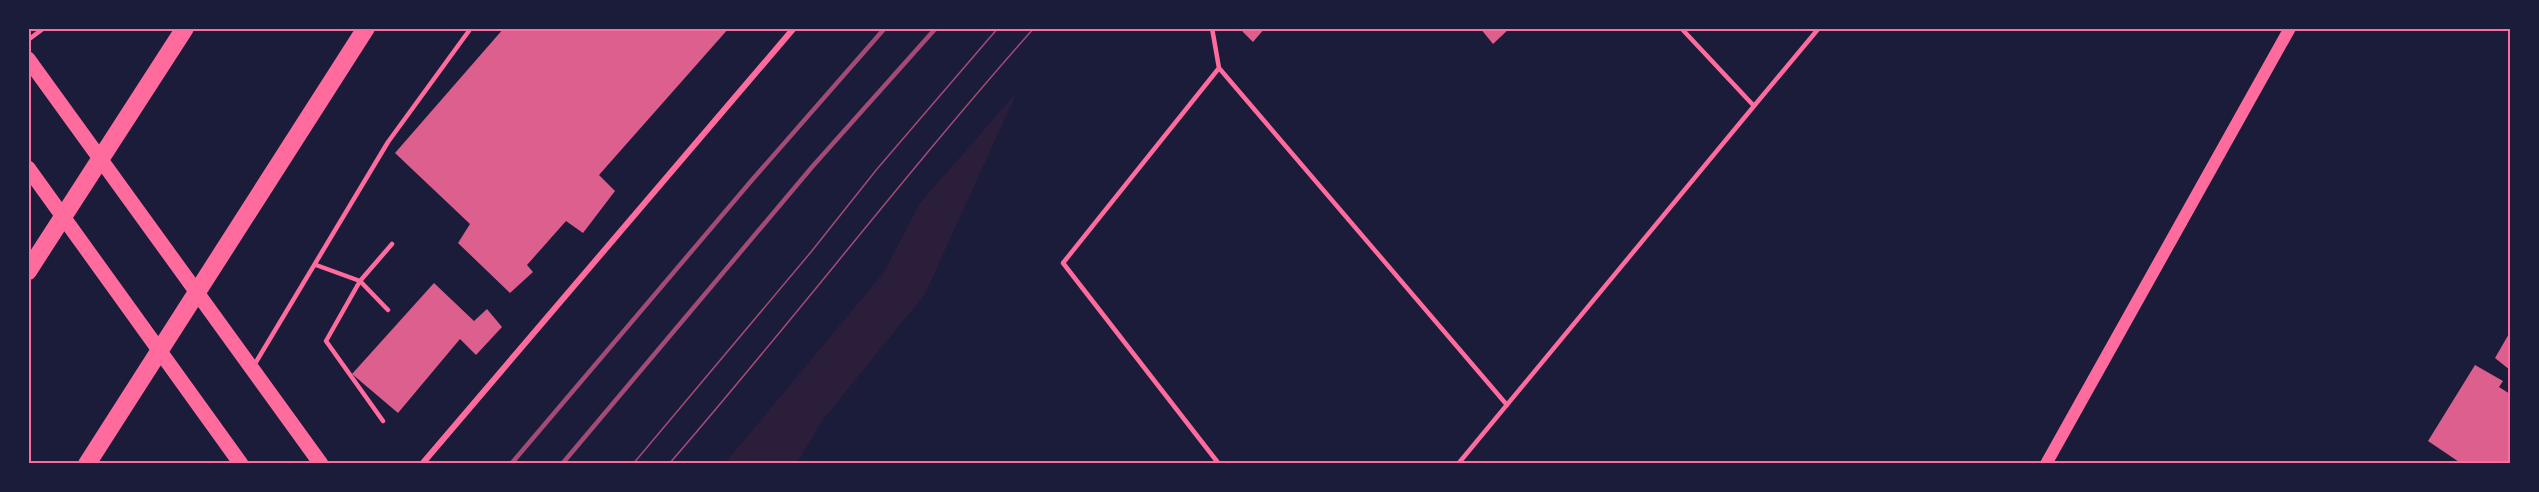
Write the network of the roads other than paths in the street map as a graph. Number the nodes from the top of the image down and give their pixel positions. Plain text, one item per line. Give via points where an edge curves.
1 (44, 28) edge
2 (185, 28) edge
3 (366, 28) edge
4 (471, 28) edge
5 (794, 28) edge
6 (1212, 28) edge
7 (1682, 28) edge
8 (1810, 28) edge
9 (1820, 28) edge
10 (2290, 28) edge
11 (1815, 34) junction
12 (28, 40) edge
13 (28, 59) edge
14 (1219, 68) junction
15 (1754, 106) junction
16 (28, 168) edge
17 (392, 244) dead end
18 (316, 265) junction
19 (28, 271) edge
20 (360, 281) junction
21 (388, 310) dead end
22 (252, 369) junction
23 (1507, 405) junction
24 (383, 421) dead end
25 (89, 461) edge
26 (241, 464) edge
27 (321, 464) edge
28 (422, 464) edge
29 (1219, 464) edge
30 (1458, 464) edge
31 (2046, 464) edge

1 - 12 lane
2 - 19 highway
3 - 25 highway
4 - 18 lane via 388,142
5 - 28 street
6 - 14 lane
7 - 15 lane
8 - 11 lane
9 - 11 lane
10 - 31 main road
11 - 15 lane
13 - 22 main road
14 - 23 lane
14 - 29 lane via 1063,263
15 - 23 lane
16 - 26 main road
17 - 20 lane
18 - 20 lane
18 - 22 lane
20 - 21 lane
20 - 24 lane via 326,341
22 - 27 main road
23 - 30 lane

